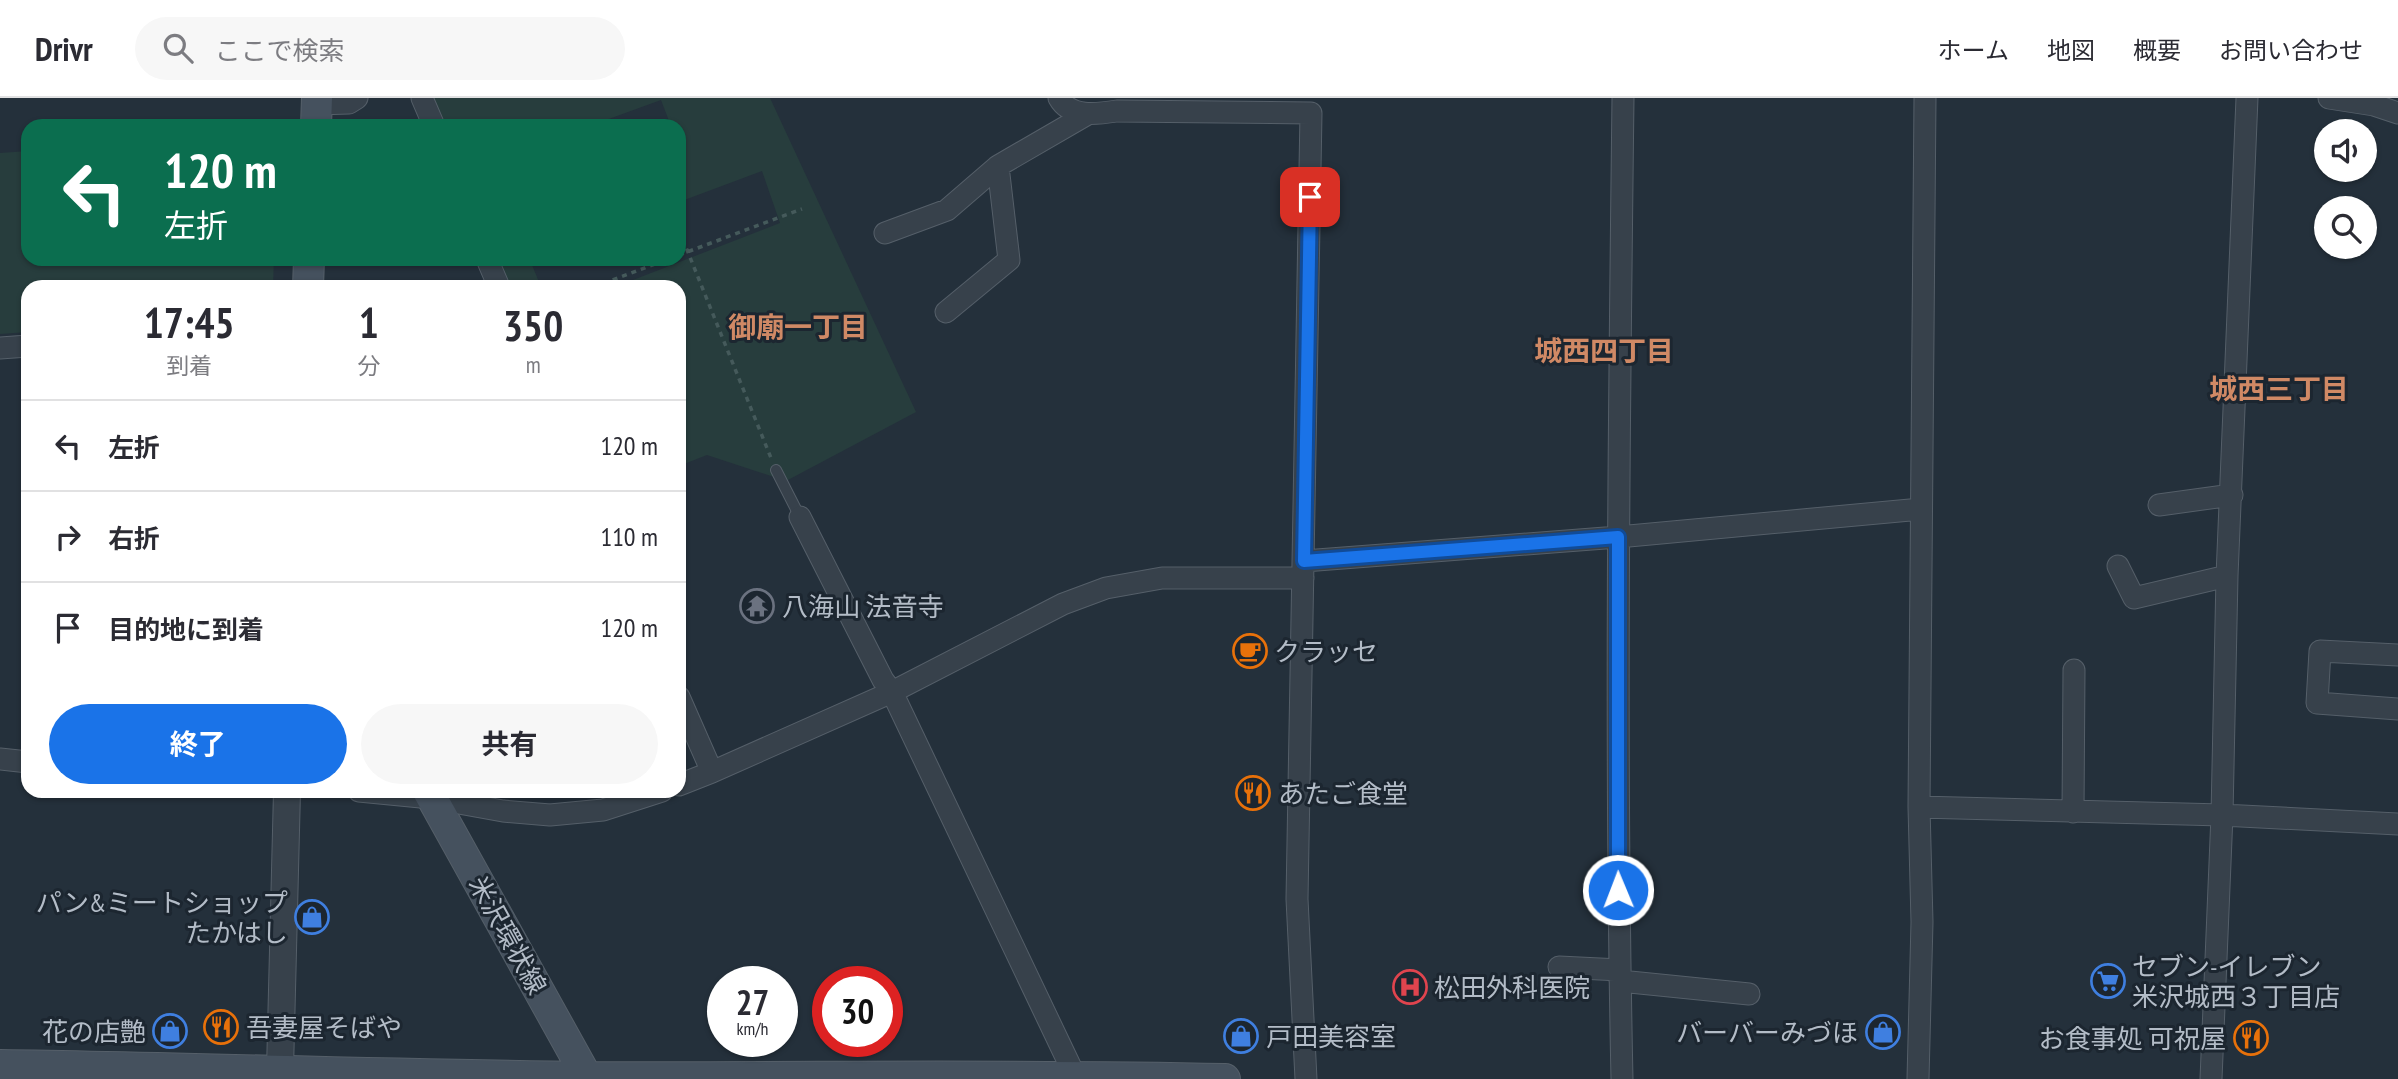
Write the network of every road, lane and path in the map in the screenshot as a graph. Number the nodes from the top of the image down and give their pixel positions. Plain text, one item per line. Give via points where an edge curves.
1 (357, 98) edge
2 (422, 98) edge
3 (1059, 98) edge
4 (1623, 98) edge
5 (1925, 98) edge
6 (2247, 98) edge
7 (2329, 98) edge
8 (1235, 105) edge
9 (317, 109) edge
10 (2398, 113) edge
11 (1086, 115) junction
12 (431, 119) edge
13 (998, 166) junction
14 (802, 209) dead end
15 (885, 233) dead end
16 (686, 248) edge
17 (688, 253) junction
18 (650, 266) edge
19 (612, 280) edge
20 (946, 312) dead end
21 (21, 346) edge
22 (0, 348) edge
23 (776, 470) joint
24 (2232, 495) junction
25 (2159, 505) dead end
26 (1920, 509) junction
27 (800, 517) joint
28 (1618, 537) junction
29 (2118, 566) dead end
30 (1304, 569) junction
31 (2227, 576) junction
32 (2398, 655) edge
33 (2074, 670) dead end
34 (892, 692) junction
35 (2398, 709) edge
36 (686, 713) edge
37 (0, 759) edge
38 (21, 761) edge
39 (712, 772) junction
40 (686, 782) edge
41 (287, 798) edge
42 (431, 798) edge
43 (470, 798) edge
44 (638, 798) edge
45 (501, 801) edge
46 (1919, 807) junction
47 (2073, 812) junction
48 (2222, 815) junction
49 (2398, 824) edge
50 (1559, 967) dead end
51 (1620, 976) junction
52 (1749, 993) dead end
53 (0, 1065) edge
54 (280, 1074) edge
55 (1075, 1076) junction
56 (587, 1078) edge
57 (768, 1078) edge
58 (974, 1078) edge
59 (1224, 1079) edge
60 (1306, 1079) edge
61 (1622, 1079) edge
62 (1918, 1079) edge
63 (2211, 1079) edge

1 - 9 street
2 - 12 street
3 - 11 street
4 - 28 street
5 - 26 street
6 - 24 street
7 - 10 street
8 - 11 street
8 - 30 street via 1311,113
11 - 13 street
13 - 15 street via 947,210
13 - 20 street via 1009,260
14 - 17 path
16 - 17 path
17 - 23 path
18 - 19 path
21 - 22 street
23 - 27 lane
24 - 25 street
24 - 31 street
26 - 28 street
26 - 46 street
27 - 34 street
28 - 30 street
28 - 51 street
29 - 31 street via 2134,598
30 - 34 street via 1162,578 1106,588 1063,604
30 - 60 street via 1297,899
31 - 48 street
32 - 35 street via 2320,651 2317,703
33 - 47 street
34 - 39 street
34 - 55 street
36 - 39 street
37 - 38 street
39 - 40 street
41 - 54 street
42 - 56 main road, 米沢環状線
43 - 45 street
44 - 45 street via 603,810 550,815
46 - 47 street
46 - 62 street
47 - 48 street
48 - 49 street
48 - 63 street
50 - 51 street
51 - 52 street
51 - 61 street
53 - 54 main road
54 - 56 main road
55 - 58 main road
55 - 59 main road
56 - 57 main road
57 - 58 main road

